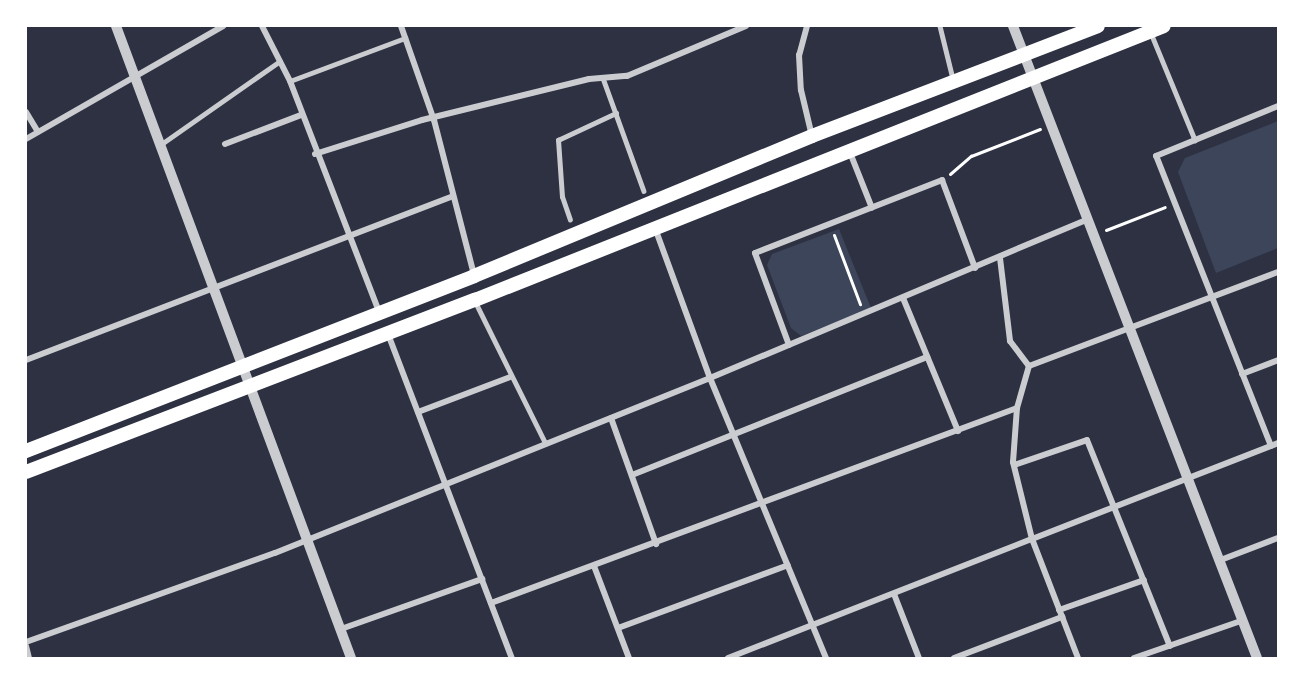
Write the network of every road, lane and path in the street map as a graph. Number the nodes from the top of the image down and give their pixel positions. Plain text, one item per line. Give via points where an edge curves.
1 (116, 26) edge
2 (223, 26) edge
3 (262, 26) edge
4 (401, 26) edge
5 (723, 26) edge
6 (746, 26) edge
7 (807, 26) edge
8 (940, 26) edge
9 (1013, 26) edge
10 (1098, 26) edge
11 (1164, 26) edge
12 (1150, 31) junction
13 (728, 33) junction
14 (405, 38) junction
15 (1024, 55) junction
16 (280, 62) junction
17 (135, 78) junction
18 (603, 78) junction
19 (1033, 78) junction
20 (290, 81) junction
21 (954, 81) junction
22 (1278, 106) edge
23 (26, 112) edge
24 (616, 113) junction
25 (301, 115) junction
26 (434, 120) junction
27 (1050, 125) junction
28 (38, 132) junction
29 (812, 136) junction
30 (26, 139) edge
31 (1195, 140) junction
32 (225, 144) dead end
33 (160, 145) junction
34 (849, 150) junction
35 (315, 154) junction
36 (942, 180) junction
37 (644, 191) dead end
38 (453, 196) junction
39 (1175, 203) junction
40 (872, 208) junction
41 (570, 220) dead end
42 (1086, 220) junction
43 (830, 224) junction
44 (655, 227) junction
45 (1092, 235) junction
46 (348, 236) junction
47 (1000, 258) junction
48 (975, 268) junction
49 (1278, 272) edge
50 (474, 276) junction
51 (214, 288) junction
52 (903, 298) junction
53 (1212, 298) junction
54 (475, 300) junction
55 (379, 312) junction
56 (861, 315) junction
57 (1131, 330) junction
58 (387, 332) junction
59 (789, 345) junction
60 (927, 357) junction
61 (26, 360) edge
62 (1278, 360) edge
63 (242, 365) junction
64 (1029, 366) junction
65 (1242, 374) junction
66 (510, 377) junction
67 (710, 378) junction
68 (250, 387) junction
69 (1017, 408) junction
70 (418, 412) junction
71 (611, 418) junction
72 (958, 431) junction
73 (735, 436) junction
74 (1278, 443) edge
75 (546, 444) junction
76 (1271, 446) junction
77 (26, 451) edge
78 (1014, 465) junction
79 (26, 472) edge
80 (632, 475) junction
81 (1185, 480) junction
82 (446, 484) junction
83 (764, 505) junction
84 (1114, 508) junction
85 (308, 537) junction
86 (1278, 538) edge
87 (1032, 539) junction
88 (657, 544) junction
89 (1218, 561) junction
90 (788, 565) junction
91 (594, 566) junction
92 (482, 579) junction
93 (1144, 580) junction
94 (894, 594) junction
95 (491, 603) junction
96 (1059, 610) junction
97 (1062, 617) junction
98 (1241, 621) junction
99 (813, 626) junction
100 (618, 628) junction
101 (341, 629) junction
102 (26, 644) edge
103 (1170, 646) junction
104 (1150, 656) edge
105 (29, 658) edge
106 (351, 658) edge
107 (512, 658) edge
108 (629, 658) edge
109 (728, 658) edge
110 (826, 658) edge
111 (919, 658) edge
112 (954, 658) edge
113 (1078, 658) edge
114 (1134, 658) edge
115 (1257, 658) edge

1 - 17 street
2 - 17 street
3 - 16 street
4 - 14 street
5 - 13 street
6 - 13 street
7 - 29 street via 799,55 801,90
8 - 21 lane
9 - 15 street
10 - 15 main road
11 - 12 main road
12 - 19 main road
12 - 31 lane
13 - 18 street via 627,76
14 - 20 lane
14 - 26 street
15 - 19 street
15 - 21 main road
16 - 20 street
16 - 33 lane
17 - 28 street
17 - 33 street
18 - 24 lane
18 - 26 street
19 - 27 street
19 - 34 main road
20 - 25 street
21 - 29 main road
22 - 31 street
23 - 28 street
24 - 37 lane
24 - 41 lane via 558,140 562,196
25 - 32 street
25 - 35 street
26 - 35 street via 422,120
26 - 38 street
27 - 36 path via 971,156
27 - 42 street
28 - 30 street
29 - 50 main road
31 - 39 street via 1156,156
33 - 51 street
34 - 40 street
34 - 44 main road
35 - 46 street
36 - 40 street
36 - 48 street
38 - 46 street
38 - 50 street
39 - 45 path
39 - 53 street
40 - 43 street
42 - 45 street
42 - 47 street
43 - 56 path via 858,294
43 - 59 street via 755,254
44 - 54 main road
44 - 67 street
45 - 57 street
46 - 51 street
46 - 55 street
47 - 48 street
47 - 64 street via 1010,341
48 - 52 street
49 - 53 street
50 - 55 main road
51 - 61 street
51 - 63 street
52 - 56 street
52 - 60 street
53 - 57 street
53 - 65 street
54 - 58 main road
54 - 66 lane
55 - 63 main road
56 - 59 street
57 - 64 street
57 - 81 street
58 - 68 main road
58 - 70 street
59 - 67 street
60 - 72 street
60 - 73 street
62 - 65 street
63 - 68 street
63 - 77 main road
64 - 69 street
65 - 76 street
66 - 70 street
66 - 75 lane
67 - 71 street
67 - 73 street
68 - 79 main road
68 - 85 street
69 - 72 street
69 - 78 street
70 - 82 street
71 - 75 street
71 - 80 street
72 - 83 street
73 - 80 street
73 - 83 street
74 - 76 street
75 - 82 street
76 - 81 street
78 - 84 street via 1087,440
78 - 87 street
80 - 88 street
81 - 84 street
81 - 89 street
82 - 85 street
82 - 92 street
83 - 88 street
83 - 90 street
84 - 87 street
84 - 93 street
85 - 101 street
85 - 102 street via 275,553
86 - 89 street
87 - 94 street
87 - 96 street
88 - 91 street
89 - 98 street
90 - 99 street
90 - 100 street
91 - 95 street
91 - 100 street
92 - 95 street
92 - 101 street
93 - 96 street
93 - 103 street
94 - 99 street
94 - 111 street
95 - 107 street
96 - 97 street
97 - 112 street
97 - 113 street
98 - 103 street
98 - 115 street
99 - 109 street
99 - 110 street
100 - 108 street
101 - 106 street
102 - 105 street
103 - 104 street
104 - 114 street

